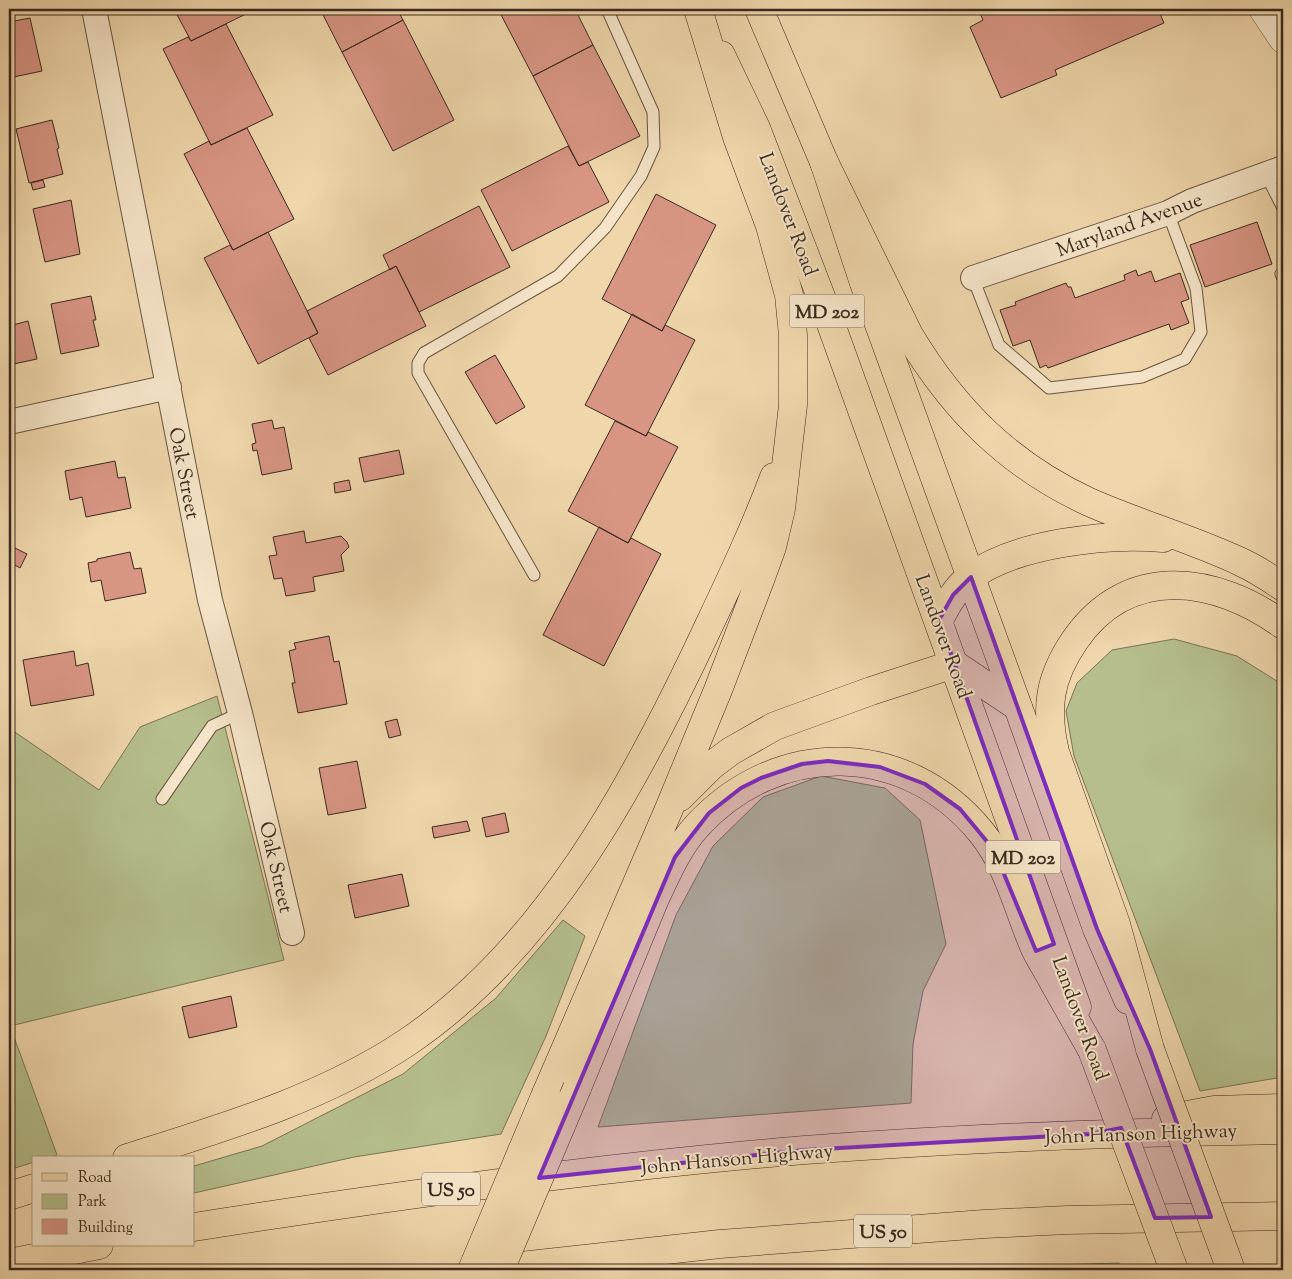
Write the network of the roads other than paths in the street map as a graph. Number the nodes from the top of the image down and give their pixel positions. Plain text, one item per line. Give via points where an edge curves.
1 (94, 9) edge
2 (607, 9) edge
3 (698, 9) edge
4 (759, 9) edge
5 (1263, 9) edge
6 (1283, 38) edge
7 (824, 162) junction
8 (1275, 171) edge
9 (1283, 208) edge
10 (1168, 213) junction
11 (1283, 272) edge
12 (973, 278) joint
13 (1283, 278) edge
14 (169, 387) junction
15 (9, 422) edge
16 (789, 435) junction
17 (1185, 540) junction
18 (534, 575) dead end
19 (971, 577) junction
20 (1283, 587) edge
21 (939, 620) junction
22 (1283, 625) edge
23 (954, 664) junction
24 (1018, 707) junction
25 (240, 713) junction
26 (162, 800) dead end
27 (669, 809) junction
28 (292, 933) dead end
29 (1150, 1049) junction
30 (1092, 1050) junction
31 (1283, 1108) edge
32 (1283, 1130) edge
33 (1091, 1134) junction
34 (133, 1156) edge
35 (32, 1189) edge
36 (9, 1196) edge
37 (1283, 1216) edge
38 (195, 1227) edge
39 (94, 1246) edge
40 (9, 1263) edge
41 (472, 1270) edge
42 (484, 1270) edge
43 (500, 1270) edge
44 (1174, 1270) edge
45 (1231, 1270) edge

1 - 14 street, Oak Street
2 - 18 lane via 653,112 654,147 641,176 605,228 558,276 424,353 418,363 418,373
3 - 16 main road via 737,138 770,226 789,295 794,369
3 - 21 main road, Landover Road / MD 202 via 756,128
4 - 7 main road, MD 202
5 - 6 street
7 - 17 main road via 909,335 937,379 970,417 1011,455 1063,488 1098,506
7 - 19 main road, MD 202 via 867,292
8 - 9 lane
8 - 10 street, Maryland Avenue
10 - 12 street, Maryland Avenue
10 - 12 lane via 1196,288 1201,332 1185,359 1142,377 1049,388 999,345
11 - 13 lane
14 - 15 street
14 - 25 street, Oak Street via 210,600
16 - 27 main road via 781,509 772,547
16 - 34 main road via 743,553 644,754 568,878 488,976 407,1043 376,1062 270,1110
17 - 19 main road via 1146,536 1067,541 1005,559
17 - 20 main road via 1243,563
19 - 21 main road via 953,596
19 - 24 main road, MD 202
21 - 23 main road, Landover Road / MD 202
22 - 29 main road via 1243,601 1218,591 1171,585 1147,588 1129,594 1093,617 1070,646 1052,683 1049,708 1055,752 1116,924
23 - 24 main road
23 - 27 main road via 775,726 710,766
23 - 30 main road, Landover Road / MD 202
24 - 29 main road, MD 202 via 1097,929
25 - 26 lane via 212,726
25 - 28 street, Oak Street
27 - 41 main road, bridge
29 - 45 main road, MD 202, bridge
30 - 43 main road, bridge via 1034,946 1002,865 969,817 925,784 872,765 828,761 781,770 741,788 709,813 685,841 669,869
30 - 44 main road, Landover Road / MD 202, bridge
31 - 33 main road via 1214,1110
32 - 33 main road, John Hanson Highway / US 50
33 - 38 main road, John Hanson Highway / US 50 via 804,1150 572,1173
35 - 36 main road
37 - 42 main road, US 50 via 984,1224 720,1244
39 - 40 main road

